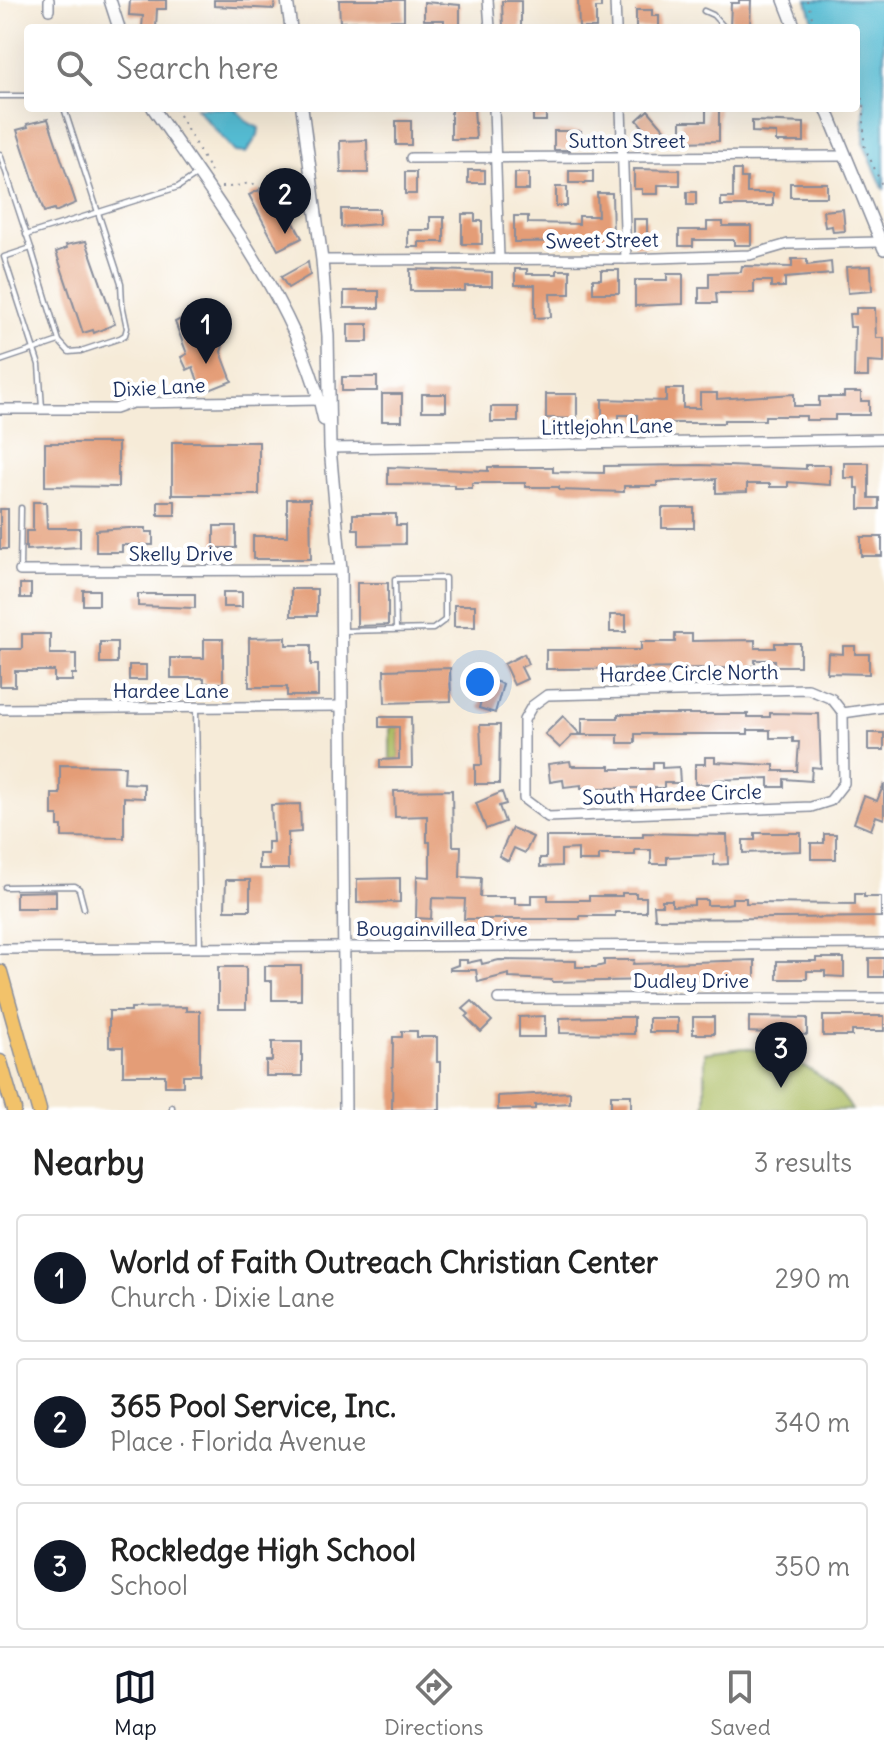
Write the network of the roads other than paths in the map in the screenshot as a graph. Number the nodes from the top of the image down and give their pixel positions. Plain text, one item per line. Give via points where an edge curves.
1 (110, 0) edge
2 (287, 0) edge
3 (488, 0) edge
4 (615, 0) edge
5 (784, 0) edge
6 (704, 11) dead end
7 (118, 24) edge
8 (290, 24) edge
9 (490, 24) edge
10 (616, 24) edge
11 (721, 24) edge
12 (793, 24) edge
13 (0, 96) edge
14 (24, 96) edge
15 (65, 112) edge
16 (156, 112) edge
17 (303, 112) edge
18 (494, 112) edge
19 (621, 112) edge
20 (828, 112) edge
21 (844, 156) junction
22 (497, 157) junction
23 (1, 158) edge
24 (411, 158) dead end
25 (623, 158) junction
26 (205, 173) junction
27 (100, 211) junction
28 (26, 235) junction
29 (882, 246) edge
30 (31, 248) junction
31 (499, 259) junction
32 (626, 259) junction
33 (322, 260) junction
34 (328, 336) junction
35 (59, 341) junction
36 (33, 349) junction
37 (0, 361) edge
38 (306, 362) junction
39 (320, 400) junction
40 (42, 408) junction
41 (0, 409) edge
42 (884, 439) edge
43 (330, 448) junction
44 (21, 508) dead end
45 (341, 570) junction
46 (20, 571) joint
47 (396, 630) junction
48 (342, 632) junction
49 (342, 706) junction
50 (532, 706) joint
51 (196, 707) junction
52 (884, 707) edge
53 (0, 709) edge
54 (843, 713) junction
55 (5, 887) dead end
56 (84, 908) dead end
57 (884, 944) edge
58 (343, 946) junction
59 (200, 947) junction
60 (0, 949) edge
61 (0, 972) edge
62 (884, 998) edge
63 (498, 999) dead end
64 (0, 1062) edge
65 (14, 1110) edge
66 (39, 1110) edge
67 (345, 1110) edge

1 - 7 street
2 - 8 street
3 - 9 street
4 - 10 street
5 - 12 street
6 - 11 lane
13 - 14 lane
15 - 27 lane
16 - 26 street
17 - 33 street
18 - 22 street
19 - 25 street
20 - 21 street
21 - 25 street, Sutton Street
21 - 29 street
22 - 24 street, Sutton Street
22 - 25 street, Sutton Street
22 - 31 street
23 - 28 lane
25 - 32 street
26 - 27 lane
26 - 38 street
27 - 28 lane
27 - 35 lane via 121,283 125,335 81,351 69,352
28 - 30 lane
29 - 32 street, Sweet Street via 788,244 750,255
30 - 35 lane
30 - 36 lane via 4,257
31 - 32 street, Sweet Street
31 - 33 street, Sweet Street
33 - 34 street
34 - 38 street via 323,350
34 - 43 street
35 - 36 lane
36 - 37 lane
36 - 40 lane
38 - 39 street
39 - 40 street, Dixie Lane
39 - 43 street
40 - 41 street, Dixie Lane
42 - 43 street, Littlejohn Lane
43 - 45 street
44 - 46 lane
45 - 46 street, Skelly Drive
45 - 48 street
47 - 47 lane via 433,629 445,620 445,578 395,579
47 - 48 lane
48 - 49 street
49 - 51 street, Hardee Lane
49 - 58 street
50 - 54 street, Hardee Circle North via 547,695 808,689 832,699
50 - 54 street, South Hardee Circle via 524,720 524,799 548,817 811,807 830,801 844,783
51 - 53 street, Hardee Lane
51 - 59 lane
52 - 54 street
55 - 56 lane via 75,886
57 - 58 street, Bougainvillea Drive
58 - 59 street, Bougainvillea Drive
58 - 67 street
59 - 60 street, Bougainvillea Drive
61 - 66 main road
62 - 63 street, Dudley Drive
64 - 65 main road

